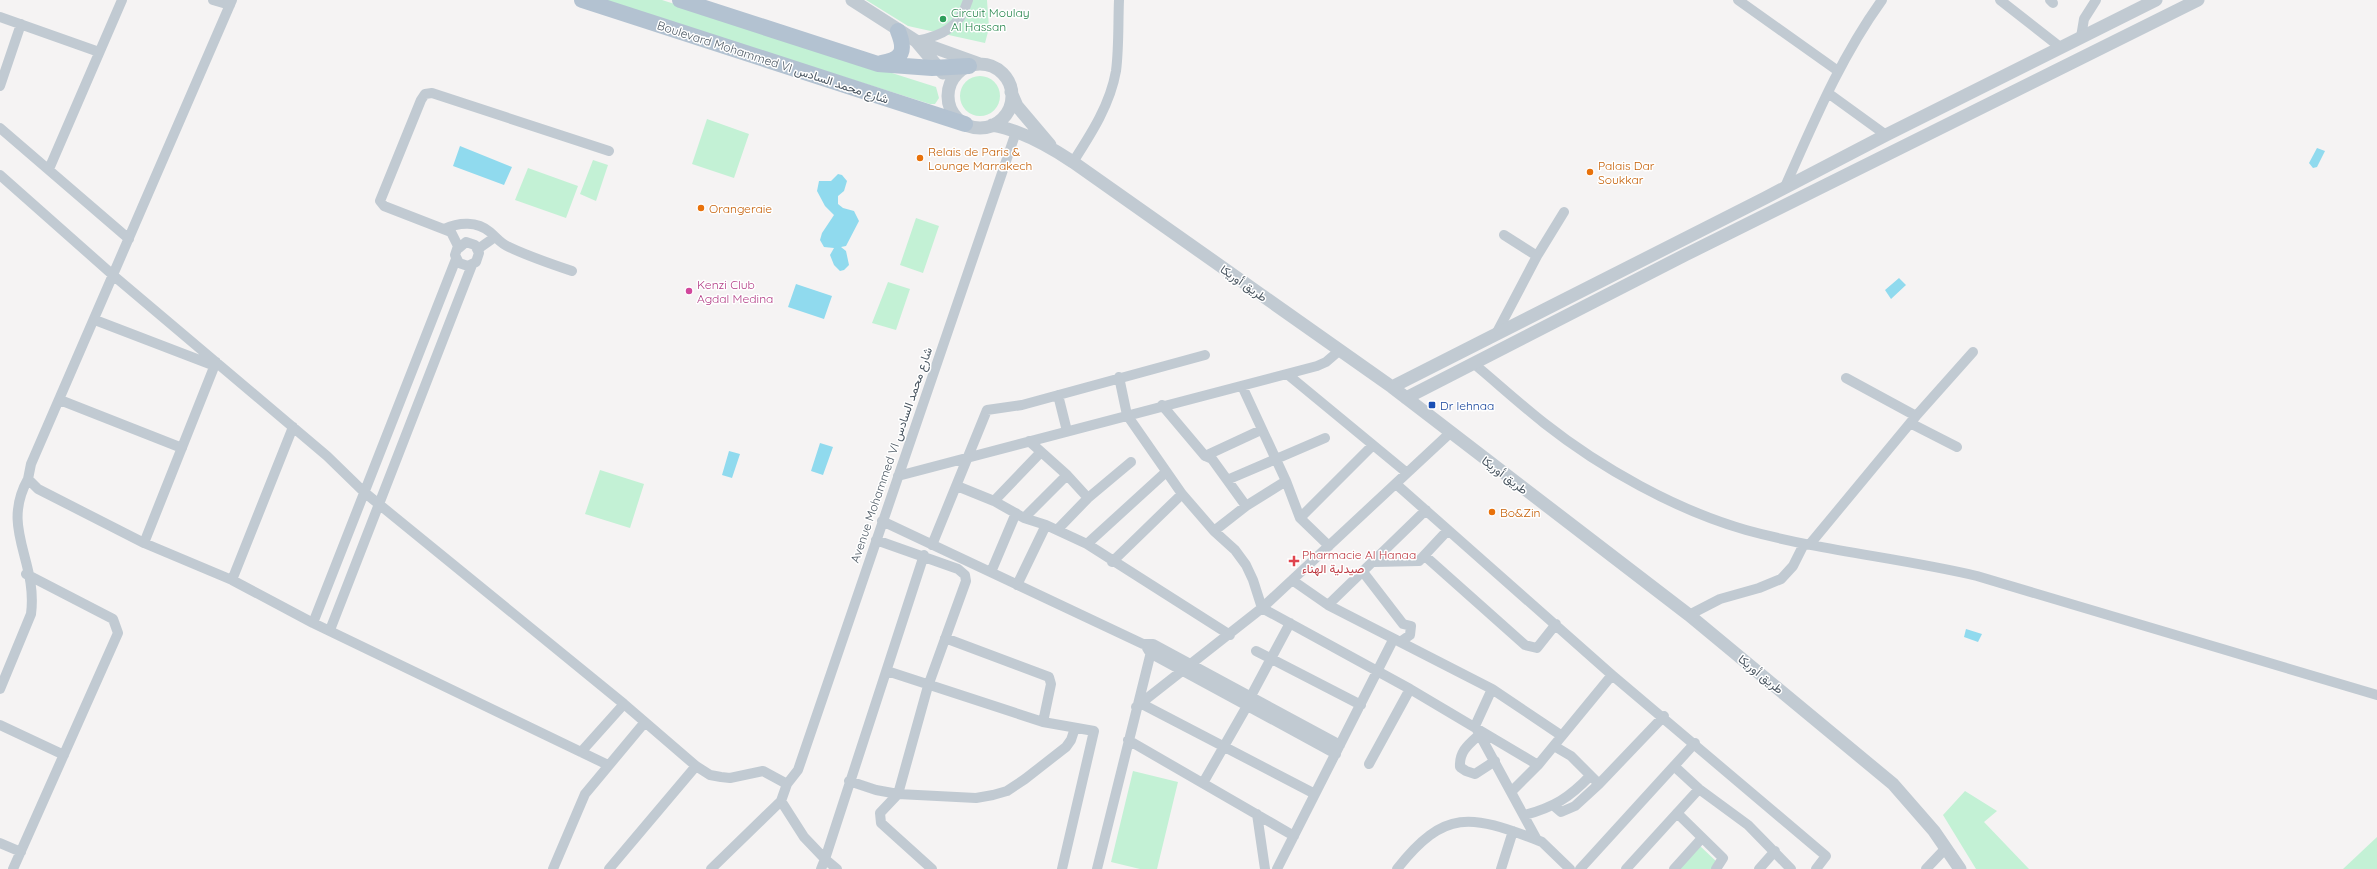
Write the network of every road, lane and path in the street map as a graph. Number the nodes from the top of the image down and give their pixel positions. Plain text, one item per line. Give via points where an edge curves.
1 (122, 0) edge
2 (212, 0) edge
3 (582, 0) edge
4 (680, 0) edge
5 (852, 0) edge
6 (968, 0) edge
7 (1119, 0) edge
8 (1738, 0) edge
9 (1882, 0) edge
10 (2000, 0) edge
11 (2096, 0) edge
12 (2156, 0) edge
13 (2198, 0) edge
14 (231, 3) edge
15 (0, 17) edge
16 (21, 24) junction
17 (898, 31) junction
18 (2080, 37) junction
19 (916, 40) junction
20 (2060, 47) junction
21 (99, 52) junction
22 (878, 64) junction
23 (974, 65) junction
24 (939, 68) junction
25 (1838, 72) junction
26 (950, 84) junction
27 (0, 86) edge
28 (1011, 92) junction
29 (1828, 93) junction
30 (964, 124) junction
31 (992, 125) junction
32 (0, 128) edge
33 (1016, 132) junction
34 (1886, 135) junction
35 (1054, 150) junction
36 (609, 151) dead end
37 (1073, 162) junction
38 (48, 168) junction
39 (0, 174) edge
40 (1784, 189) junction
41 (1765, 198) junction
42 (1791, 202) junction
43 (1564, 212) dead end
44 (1772, 212) junction
45 (444, 229) junction
46 (1504, 235) dead end
47 (495, 237) junction
48 (129, 239) junction
49 (459, 248) junction
50 (478, 248) junction
51 (1537, 256) junction
52 (456, 259) junction
53 (472, 265) junction
54 (572, 270) dead end
55 (114, 276) junction
56 (95, 320) junction
57 (1496, 334) junction
58 (1340, 350) junction
59 (1973, 352) dead end
60 (1205, 355) dead end
61 (417, 360) junction
62 (1473, 363) junction
63 (215, 364) junction
64 (433, 366) junction
65 (1287, 374) junction
66 (1118, 377) junction
67 (1846, 378) dead end
68 (1242, 386) junction
69 (1392, 387) junction
70 (1058, 395) junction
71 (1406, 398) junction
72 (60, 400) junction
73 (1162, 405) junction
74 (1127, 414) junction
75 (1913, 420) junction
76 (293, 427) junction
77 (1261, 430) junction
78 (1067, 431) junction
79 (1450, 433) junction
80 (1325, 438) dead end
81 (1029, 441) junction
82 (1373, 445) junction
83 (1957, 447) dead end
84 (182, 448) junction
85 (1041, 452) junction
86 (1204, 456) junction
87 (968, 458) junction
88 (1274, 458) junction
89 (1131, 462) dead end
90 (1166, 472) junction
91 (1407, 473) junction
92 (1067, 475) junction
93 (898, 476) junction
94 (28, 479) junction
95 (1227, 480) junction
96 (1286, 482) junction
97 (1396, 484) junction
98 (958, 486) junction
99 (364, 492) junction
100 (1182, 494) junction
101 (1088, 498) junction
102 (994, 501) junction
103 (378, 503) junction
104 (1246, 506) junction
105 (8, 508) dead end
106 (1426, 510) junction
107 (1020, 516) junction
108 (1300, 518) junction
109 (882, 521) junction
110 (1046, 525) junction
111 (8, 528) dead end
112 (1057, 530) junction
113 (1448, 530) junction
114 (1214, 531) junction
115 (876, 540) junction
116 (144, 543) junction
117 (1087, 544) junction
118 (1807, 544) junction
119 (932, 545) junction
120 (1329, 546) junction
121 (924, 555) junction
122 (1425, 556) junction
123 (1112, 562) junction
124 (1374, 562) junction
125 (991, 572) junction
126 (1363, 572) junction
127 (26, 574) junction
128 (232, 580) junction
129 (1292, 580) junction
130 (1018, 585) junction
131 (1328, 605) junction
132 (1262, 608) junction
133 (1689, 615) junction
134 (313, 623) junction
135 (1290, 623) junction
136 (1556, 624) junction
137 (330, 630) junction
138 (1230, 635) junction
139 (945, 638) junction
140 (1397, 641) junction
141 (1149, 647) junction
142 (1256, 651) dead end
143 (1270, 660) junction
144 (1192, 665) junction
145 (887, 671) junction
146 (1378, 671) junction
147 (1184, 672) junction
148 (1612, 675) junction
149 (928, 686) junction
150 (0, 689) edge
151 (1410, 689) junction
152 (1492, 689) junction
153 (2377, 694) edge
154 (1250, 696) junction
155 (624, 704) junction
156 (1361, 705) junction
157 (1139, 706) junction
158 (1247, 706) junction
159 (1664, 716) junction
160 (645, 722) junction
161 (1043, 722) junction
162 (0, 725) edge
163 (1075, 728) junction
164 (1478, 730) junction
165 (1562, 736) junction
166 (1128, 740) junction
167 (1695, 743) junction
168 (1340, 745) junction
169 (1554, 746) junction
170 (1224, 747) junction
171 (581, 752) junction
172 (1336, 754) junction
173 (64, 755) junction
174 (1495, 761) junction
175 (1369, 764) dead end
176 (608, 765) junction
177 (1538, 765) junction
178 (696, 766) junction
179 (1674, 766) junction
180 (1588, 773) junction
181 (849, 781) junction
182 (1203, 783) junction
183 (787, 784) junction
184 (1599, 784) junction
185 (1699, 789) junction
186 (1512, 791) junction
187 (898, 794) junction
188 (1315, 794) junction
189 (781, 801) junction
190 (1554, 806) junction
191 (1677, 813) junction
192 (1257, 814) junction
193 (1525, 815) junction
194 (1513, 831) junction
195 (1294, 836) junction
196 (1702, 838) junction
197 (1537, 840) junction
198 (0, 843) edge
199 (1946, 848) junction
200 (1775, 851) junction
201 (21, 852) junction
202 (825, 859) junction
203 (1628, 868) edge
204 (13, 869) edge
205 (553, 869) edge
206 (609, 869) edge
207 (711, 869) edge
208 (821, 869) edge
209 (837, 869) edge
210 (932, 869) edge
211 (1062, 869) edge
212 (1097, 869) edge
213 (1265, 869) edge
214 (1277, 869) edge
215 (1397, 869) edge
216 (1501, 869) edge
217 (1570, 869) edge
218 (1580, 869) edge
219 (1674, 869) edge
220 (1716, 869) edge
221 (1759, 869) edge
222 (1791, 869) edge
223 (1816, 869) edge
224 (1926, 869) edge
225 (1960, 869) edge

1 - 21 street
2 - 14 street
3 - 30 main road, Boulevard Mohammed VI شارع محمد السادس
4 - 22 main road
5 - 17 street
6 - 19 street via 965,11 956,24 938,37
7 - 37 street via 1117,58 1112,86 1100,117
8 - 25 street
9 - 25 street via 1862,27
10 - 20 street
11 - 18 street via 2084,19
12 - 18 street
13 - 42 street
14 - 48 street
15 - 16 street
16 - 21 street
16 - 27 street
17 - 19 street
17 - 22 main road via 903,46 899,57
18 - 20 street
19 - 23 street
19 - 24 street
20 - 34 street
21 - 38 street
22 - 24 main road
23 - 24 main road
23 - 26 street via 959,72
23 - 28 street via 991,66 1001,72 1008,81
24 - 26 street
25 - 29 street
26 - 30 street via 949,106
28 - 31 street via 1008,111 1001,120
28 - 35 street, طريق أوريكا via 1020,110
29 - 34 street
29 - 40 street
30 - 31 street via 977,128
31 - 33 street, طريق أوريكا
32 - 38 street
33 - 35 street, طريق أوريكا
33 - 93 street, Avenue Mohammed VI شارع محمد السادس
34 - 40 street
35 - 37 street, طريق أوريكا
36 - 45 street via 432,93 425,94 380,201 384,206
37 - 58 street, طريق أوريكا
38 - 48 street
39 - 55 street
40 - 41 street
40 - 42 street
41 - 44 street
41 - 57 street
42 - 44 street
43 - 51 street
44 - 62 street
45 - 47 street via 456,224 468,224 484,228
45 - 49 street via 454,236
46 - 51 street
47 - 50 street
47 - 54 street via 502,244 532,258
48 - 55 street
49 - 50 street via 466,242
49 - 52 street via 458,246 455,250
50 - 53 street via 479,258
51 - 57 street
52 - 53 street via 463,265
52 - 61 street
53 - 64 street
55 - 56 street
55 - 63 street
56 - 63 street
56 - 72 street
57 - 69 street
58 - 65 street via 1322,364
58 - 69 street, طريق أوريكا
59 - 75 street
60 - 66 street
61 - 64 street
61 - 99 street
62 - 71 street
62 - 118 street via 1575,446 1637,483 1692,511 1745,530
63 - 76 street
63 - 84 street
64 - 103 street
65 - 68 street
65 - 82 street
66 - 70 street
66 - 74 street
67 - 75 street
68 - 73 street
68 - 77 street
69 - 71 street, طريق أوريكا
70 - 78 street
70 - 87 street via 987,410
71 - 79 street, طريق أوريكا
72 - 84 street
72 - 94 street via 31,464
73 - 74 street
73 - 86 street
74 - 78 street
74 - 90 street
75 - 83 street
75 - 118 street
76 - 99 street
76 - 128 street
77 - 86 street
77 - 88 street
78 - 81 street
79 - 91 street
79 - 133 street, طريق أوريكا
80 - 88 street
81 - 85 street
81 - 87 street
82 - 91 street
82 - 108 street
84 - 116 street
85 - 92 street
85 - 102 street
86 - 95 street via 1212,458
87 - 93 street
87 - 98 street
88 - 95 street
88 - 96 street
89 - 101 street
90 - 100 street
90 - 117 street
91 - 97 street
92 - 101 street
92 - 107 street
93 - 109 street, Avenue Mohammed VI شارع محمد السادس
94 - 105 street via 13,495
94 - 116 street via 38,489
95 - 104 street
96 - 104 street
96 - 108 street
97 - 106 street
97 - 120 street
98 - 102 street
98 - 119 street
99 - 103 street
99 - 134 street
100 - 114 street
100 - 123 street
101 - 112 street
102 - 107 street
103 - 137 street
103 - 155 street
104 - 114 street
106 - 113 street
106 - 124 street
107 - 110 street
107 - 125 street
108 - 120 street
109 - 115 street, Avenue Mohammed VI شارع محمد السادس
109 - 119 street
110 - 112 street
110 - 130 street
111 - 127 street
112 - 117 street
113 - 122 street
113 - 136 street
114 - 132 street via 1235,550 1246,565
115 - 121 street
115 - 183 street, Avenue Mohammed VI شارع محمد السادس via 798,770
116 - 128 street
117 - 123 street
118 - 133 street via 1781,579 1754,590 1720,599
118 - 153 street via 1927,564 1977,576
119 - 125 street
120 - 129 street
121 - 139 street via 958,569 966,578
121 - 145 street
122 - 124 street via 1415,562
122 - 136 street via 1525,645 1537,648
123 - 138 street
124 - 126 street
125 - 130 street
126 - 131 street
126 - 140 street via 1403,624 1411,626 1410,635
127 - 150 street via 32,605 31,614
127 - 173 street via 113,619 118,628
128 - 134 street
129 - 131 street
129 - 132 street
130 - 141 street
131 - 140 street
132 - 135 street
132 - 138 street
133 - 199 street, طريق أوريكا via 1877,769 1918,811
134 - 137 street
135 - 143 street
135 - 146 street
136 - 148 street
137 - 171 street
138 - 144 street
139 - 149 street
139 - 161 street via 1049,677 1051,684
140 - 146 street
140 - 152 street
141 - 144 street
141 - 147 street
141 - 157 street
142 - 143 street
143 - 154 street
143 - 156 street
144 - 147 street
144 - 154 street
145 - 149 street
145 - 181 street
146 - 151 street
146 - 156 street
147 - 157 street
147 - 158 street
148 - 159 street
148 - 165 street
149 - 161 street
149 - 187 street
151 - 164 street
151 - 175 street
152 - 164 street
152 - 165 street
154 - 168 street
155 - 160 street
155 - 171 street
156 - 168 street
157 - 166 street
157 - 170 street
158 - 170 street
158 - 172 street
159 - 167 street
159 - 184 street
160 - 176 street
160 - 178 street
161 - 163 street
162 - 173 street
163 - 187 street via 1066,746 1007,791 976,798
163 - 211 street via 1092,730 1095,733
164 - 174 street
164 - 174 street via 1464,748 1460,767 1475,774
164 - 177 street
165 - 169 street
166 - 182 street
166 - 212 street
167 - 179 street
167 - 223 street via 1826,856
168 - 172 street
169 - 177 street
169 - 180 street via 1570,756
170 - 182 street
170 - 188 street
171 - 176 street
172 - 188 street
173 - 201 street
174 - 186 street
176 - 205 street via 585,794
177 - 186 street
178 - 183 street via 710,775 730,778 763,771
178 - 206 street
179 - 185 street
179 - 218 street
180 - 184 street
180 - 190 street via 1590,776 1584,782
181 - 187 street
181 - 202 street
182 - 192 street
183 - 189 street, Avenue Mohammed VI شارع محمد السادس
184 - 190 street via 1570,810 1561,812
185 - 191 street
185 - 200 street via 1748,825
186 - 193 street
187 - 210 street via 880,813 881,822
188 - 195 street
189 - 202 street via 804,837
189 - 207 street
190 - 193 street
191 - 196 street
191 - 203 street
192 - 195 street
192 - 213 street
193 - 197 street
194 - 197 street
194 - 215 street via 1482,821 1460,822 1428,836
194 - 216 street
195 - 214 street
196 - 219 street
196 - 220 street via 1724,859
197 - 217 street
198 - 201 street
199 - 224 street
199 - 225 street, طريق أوريكا
200 - 221 street
200 - 222 street
201 - 204 street
202 - 208 street
202 - 209 street

